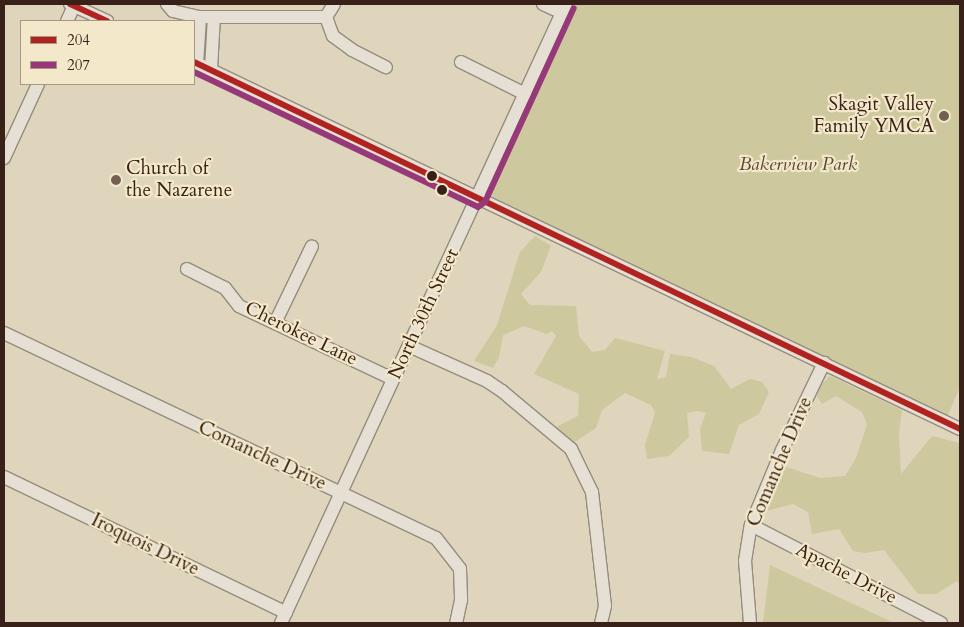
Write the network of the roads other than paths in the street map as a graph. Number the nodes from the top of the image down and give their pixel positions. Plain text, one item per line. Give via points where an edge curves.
1 (167, 4) edge
2 (334, 4) edge
3 (544, 4) edge
4 (72, 5) edge
5 (564, 8) edge
6 (200, 17) junction
7 (214, 17) junction
8 (326, 18) junction
9 (67, 20) edge
10 (105, 20) edge
11 (461, 62) dead end
12 (195, 63) edge
13 (386, 67) dead end
14 (210, 70) junction
15 (38, 85) edge
16 (525, 94) junction
17 (4, 158) edge
18 (477, 198) junction
19 (312, 246) dead end
20 (187, 269) dead end
21 (275, 323) junction
22 (4, 333) edge
23 (409, 346) junction
24 (824, 363) junction
25 (394, 379) junction
26 (960, 429) edge
27 (4, 477) edge
28 (341, 494) junction
29 (751, 525) junction
30 (283, 618) edge
31 (456, 623) edge
32 (601, 623) edge
33 (750, 623) edge
34 (941, 623) edge

1 - 6 street via 173,11
2 - 8 street
3 - 5 street
4 - 9 street
4 - 10 street
5 - 16 street, North 30th Street
6 - 7 street
6 - 12 street
7 - 8 street
7 - 14 street
8 - 13 street via 333,36
11 - 16 street
12 - 14 street
14 - 18 street
15 - 17 street
16 - 18 street, North 30th Street
18 - 23 street, North 30th Street
18 - 24 street
19 - 21 street
20 - 21 street, Cherokee Lane via 225,288 239,306
21 - 25 street, Cherokee Lane
22 - 28 street, Comanche Drive
23 - 25 street, North 30th Street
23 - 32 street via 487,381 571,450 592,492 605,606
24 - 26 street
24 - 29 street, Comanche Drive via 782,450
25 - 28 street, North 30th Street
27 - 30 street, Iroquois Drive
28 - 30 street, North 30th Street
28 - 31 street, Comanche Drive via 436,538 460,569 461,600
29 - 33 street, Comanche Drive via 745,561
29 - 34 street, Apache Drive

